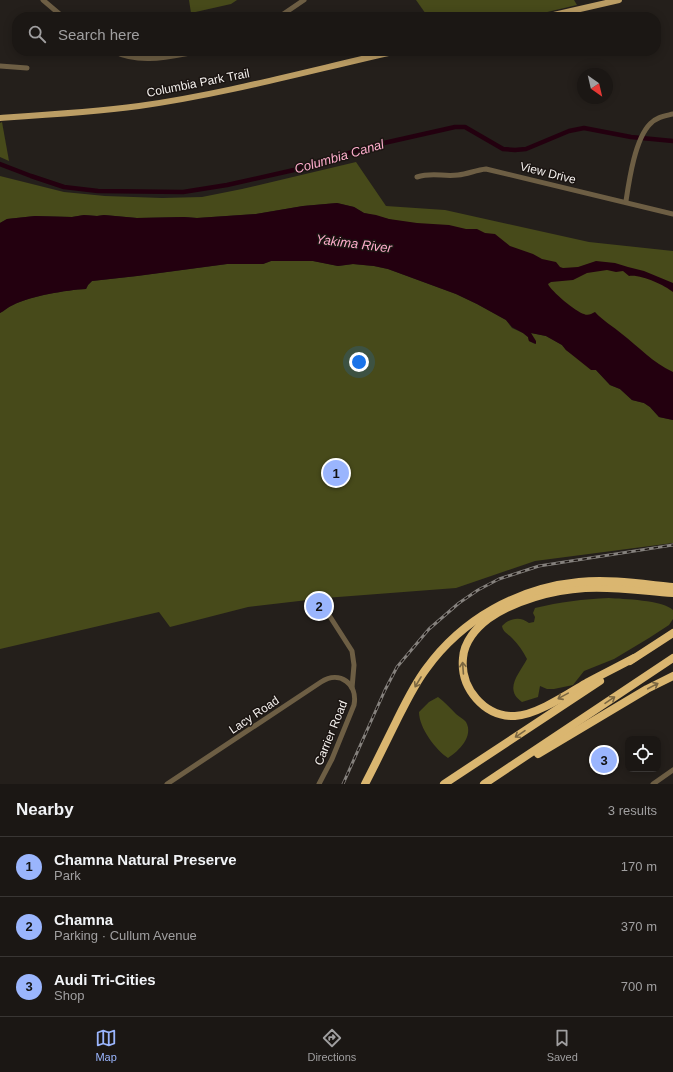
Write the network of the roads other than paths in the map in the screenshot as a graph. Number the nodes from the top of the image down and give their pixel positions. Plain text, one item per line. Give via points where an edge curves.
1 (43, 0) edge
2 (304, 0) edge
3 (619, 0) edge
4 (57, 12) edge
5 (286, 12) edge
6 (567, 12) edge
7 (125, 56) edge
8 (168, 56) edge
9 (375, 56) edge
10 (0, 66) edge
11 (27, 68) dead end
12 (673, 114) edge
13 (0, 118) edge
14 (417, 177) dead end
15 (626, 202) junction
16 (673, 214) edge
17 (673, 587) edge
18 (673, 593) edge
19 (320, 601) dead end
20 (673, 633) edge
21 (634, 658) junction
22 (673, 658) edge
23 (673, 676) edge
24 (352, 688) junction
25 (673, 770) edge
26 (167, 784) edge
27 (318, 784) edge
28 (365, 784) edge
29 (444, 784) edge
30 (485, 784) edge
31 (653, 784) edge

1 - 4 street
2 - 5 street
3 - 6 main road
7 - 8 street via 148,59
9 - 13 main road, Columbia Park Trail via 159,103
10 - 11 street
12 - 15 street via 654,120 648,126 631,173
14 - 15 street, View Drive via 434,174 458,175 486,169
15 - 16 street, View Drive
17 -> 28 highway via 605,582 566,584 528,593 481,616 456,635 425,670
21 -> 18 highway via 542,708 515,716 496,713 482,705 471,692 462,668 465,648 475,631 488,619 524,601 546,594 586,588
19 - 24 street, Carrier Road via 352,651
20 - 21 highway
21 -> 29 highway
30 -> 22 highway
30 -> 23 highway via 646,689
24 - 26 street, Lacy Road via 340,678 325,680
24 - 27 street, Carrier Road via 355,696 354,705 332,759
25 - 31 street

